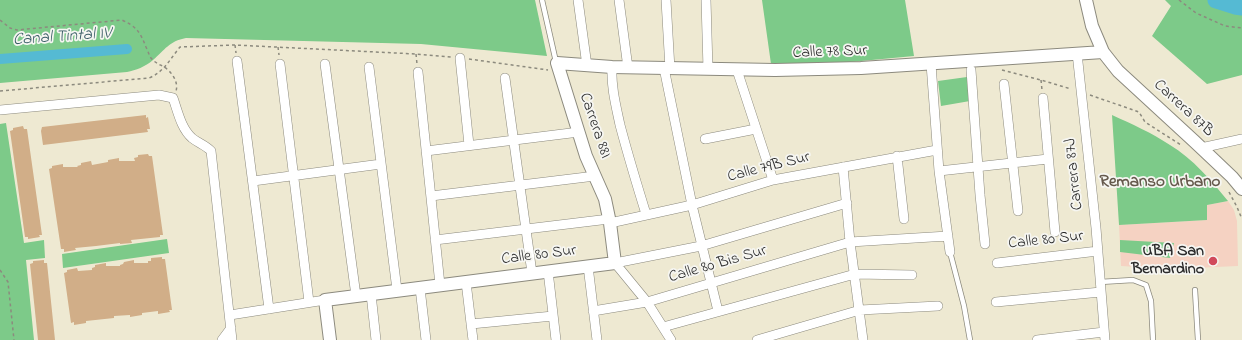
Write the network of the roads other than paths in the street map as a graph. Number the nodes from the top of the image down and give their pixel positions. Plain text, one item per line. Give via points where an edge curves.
1 (542, 0) edge
2 (578, 0) edge
3 (619, 0) edge
4 (666, 0) edge
5 (706, 0) edge
6 (1086, 0) edge
7 (1103, 52) junction
8 (1077, 54) junction
9 (460, 58) dead end
10 (237, 61) dead end
11 (557, 63) junction
12 (280, 64) dead end
13 (326, 64) dead end
14 (931, 64) junction
15 (587, 66) junction
16 (369, 67) dead end
17 (612, 67) junction
18 (628, 68) junction
19 (667, 68) junction
20 (708, 69) junction
21 (737, 70) junction
22 (971, 70) dead end
23 (418, 72) dead end
24 (505, 78) dead end
25 (1004, 84) dead end
26 (1043, 98) dead end
27 (0, 110) edge
28 (756, 129) junction
29 (579, 132) junction
30 (705, 139) dead end
31 (1242, 139) edge
32 (514, 140) junction
33 (468, 145) junction
34 (1202, 148) junction
35 (937, 150) junction
36 (426, 151) junction
37 (897, 156) junction
38 (1048, 158) junction
39 (1013, 162) junction
40 (381, 164) junction
41 (978, 166) junction
42 (843, 167) junction
43 (339, 170) junction
44 (938, 171) junction
45 (294, 176) junction
46 (595, 176) junction
47 (774, 180) junction
48 (253, 181) junction
49 (520, 185) junction
50 (1242, 189) edge
51 (431, 196) junction
52 (847, 203) junction
53 (692, 204) junction
54 (1018, 211) dead end
55 (646, 214) junction
56 (904, 219) dead end
57 (610, 221) junction
58 (526, 229) junction
59 (1055, 232) dead end
60 (948, 236) junction
61 (435, 240) junction
62 (850, 242) junction
63 (985, 244) dead end
64 (701, 246) junction
65 (950, 252) joint
66 (1098, 252) junction
67 (615, 263) junction
68 (997, 263) dead end
69 (588, 266) junction
70 (548, 271) junction
71 (532, 273) junction
72 (855, 274) junction
73 (912, 275) dead end
74 (466, 282) junction
75 (1100, 282) junction
76 (711, 283) junction
77 (440, 285) junction
78 (420, 288) junction
79 (397, 290) junction
80 (1195, 290) dead end
81 (1101, 292) junction
82 (371, 294) junction
83 (356, 296) junction
84 (326, 300) junction
85 (309, 302) junction
86 (647, 302) junction
87 (996, 302) dead end
88 (938, 306) dead end
89 (269, 308) junction
90 (860, 310) junction
91 (593, 311) junction
92 (718, 311) junction
93 (230, 315) junction
94 (553, 316) junction
95 (471, 324) junction
96 (663, 327) junction
97 (231, 328) junction
98 (1105, 336) edge
99 (222, 340) edge
100 (232, 340) edge
101 (330, 340) edge
102 (376, 340) edge
103 (426, 340) edge
104 (472, 340) edge
105 (556, 340) edge
106 (597, 340) edge
107 (671, 340) edge
108 (757, 340) edge
109 (864, 340) edge
110 (970, 340) edge
111 (1037, 340) edge
112 (1153, 340) edge
113 (1198, 340) edge

1 - 11 lane, Carrera 88I
2 - 15 street
3 - 18 street
4 - 19 street
5 - 20 street
6 - 7 street, Carrera 87B via 1092,26
7 - 8 street, Calle 78 Sur
7 - 34 street, Carrera 87B via 1118,71
8 - 14 street, Calle 78 Sur
8 - 66 street, Carrera 87J
9 - 33 street
10 - 48 street
11 - 15 street, Calle 78 Sur
11 - 29 street, Carrera 88I
12 - 45 street
13 - 43 street
14 - 21 street, Calle 78 Sur
14 - 35 street
15 - 17 street, Calle 78 Sur
16 - 40 street
17 - 18 street, Calle 78 Sur
17 - 55 street via 615,103
18 - 19 street, Calle 78 Sur
19 - 20 street, Calle 78 Sur
19 - 53 street
20 - 21 street, Calle 78 Sur
21 - 28 street
22 - 41 street
23 - 36 street
24 - 32 street
25 - 39 street
26 - 38 street
27 - 93 street via 159,95 174,98 183,128 211,151
28 - 30 street
28 - 47 street
29 - 32 street
29 - 46 street, Carrera 88I
31 - 34 street
32 - 33 street
32 - 49 street
33 - 36 street
34 - 50 street, Carrera 87B
35 - 37 street, Calle 79B Sur
35 - 44 street
36 - 51 street
37 - 42 street, Calle 79B Sur
37 - 56 street
38 - 39 street
38 - 59 street
39 - 41 street
39 - 54 street
40 - 43 street
40 - 79 street
41 - 44 street
41 - 63 street
42 - 47 street, Calle 79B Sur
42 - 52 street
43 - 45 street
43 - 83 street
44 - 60 street
45 - 48 street
45 - 85 street
46 - 49 street
46 - 57 street, Carrera 88I via 605,198
47 - 53 street, Calle 79B Sur
48 - 89 street
49 - 51 street
49 - 58 street
51 - 61 street
52 - 62 street
52 - 64 street, Calle 80 Sur
53 - 55 street, Calle 79B Sur
53 - 64 street
55 - 57 street, Calle 79B Sur
57 - 58 street, Calle 79B Sur
57 - 67 street, Carrera 88I
58 - 61 street, Calle 79B Sur
58 - 71 street
60 - 62 street, Calle 80 Bis Sur
60 - 65 street
61 - 77 street
62 - 72 street
62 - 76 street, Calle 80 Bis Sur
64 - 67 street, Calle 80 Sur
64 - 76 street
65 - 110 lane
66 - 68 street, Calle 80 Sur
66 - 75 street, Carrera 87J
67 - 69 street, Calle 80 Sur
67 - 86 street
69 - 70 street, Calle 80 Sur
69 - 91 street
70 - 71 street, Calle 80 Sur
70 - 94 street
71 - 74 street, Calle 80 Sur
72 - 73 street
72 - 90 street
72 - 92 street
74 - 77 street, Calle 80 Sur
74 - 95 street
75 - 81 street, Carrera 87J
75 - 112 lane via 1133,280 1146,285 1151,300
76 - 86 street, Calle 80 Bis Sur
76 - 92 street
77 - 78 street, Calle 80 Sur
78 - 79 street, Calle 80 Sur
78 - 103 street
79 - 82 street, Calle 80 Sur
80 - 113 lane
81 - 87 street
81 - 98 street, Carrera 87J
82 - 83 street, Calle 80 Sur
82 - 102 street
83 - 84 street, Calle 80 Sur
84 - 85 street, Calle 80 Sur
84 - 101 street
85 - 89 street, Calle 80 Sur
86 - 91 street, Calle 80 Bis Sur
86 - 96 street
88 - 90 street
89 - 93 street, Calle 80 Sur
90 - 108 street
90 - 109 street
91 - 106 street
92 - 96 street
93 - 97 street
94 - 95 street
94 - 105 street
95 - 104 street
96 - 107 street
97 - 99 street
97 - 100 street
98 - 111 street

